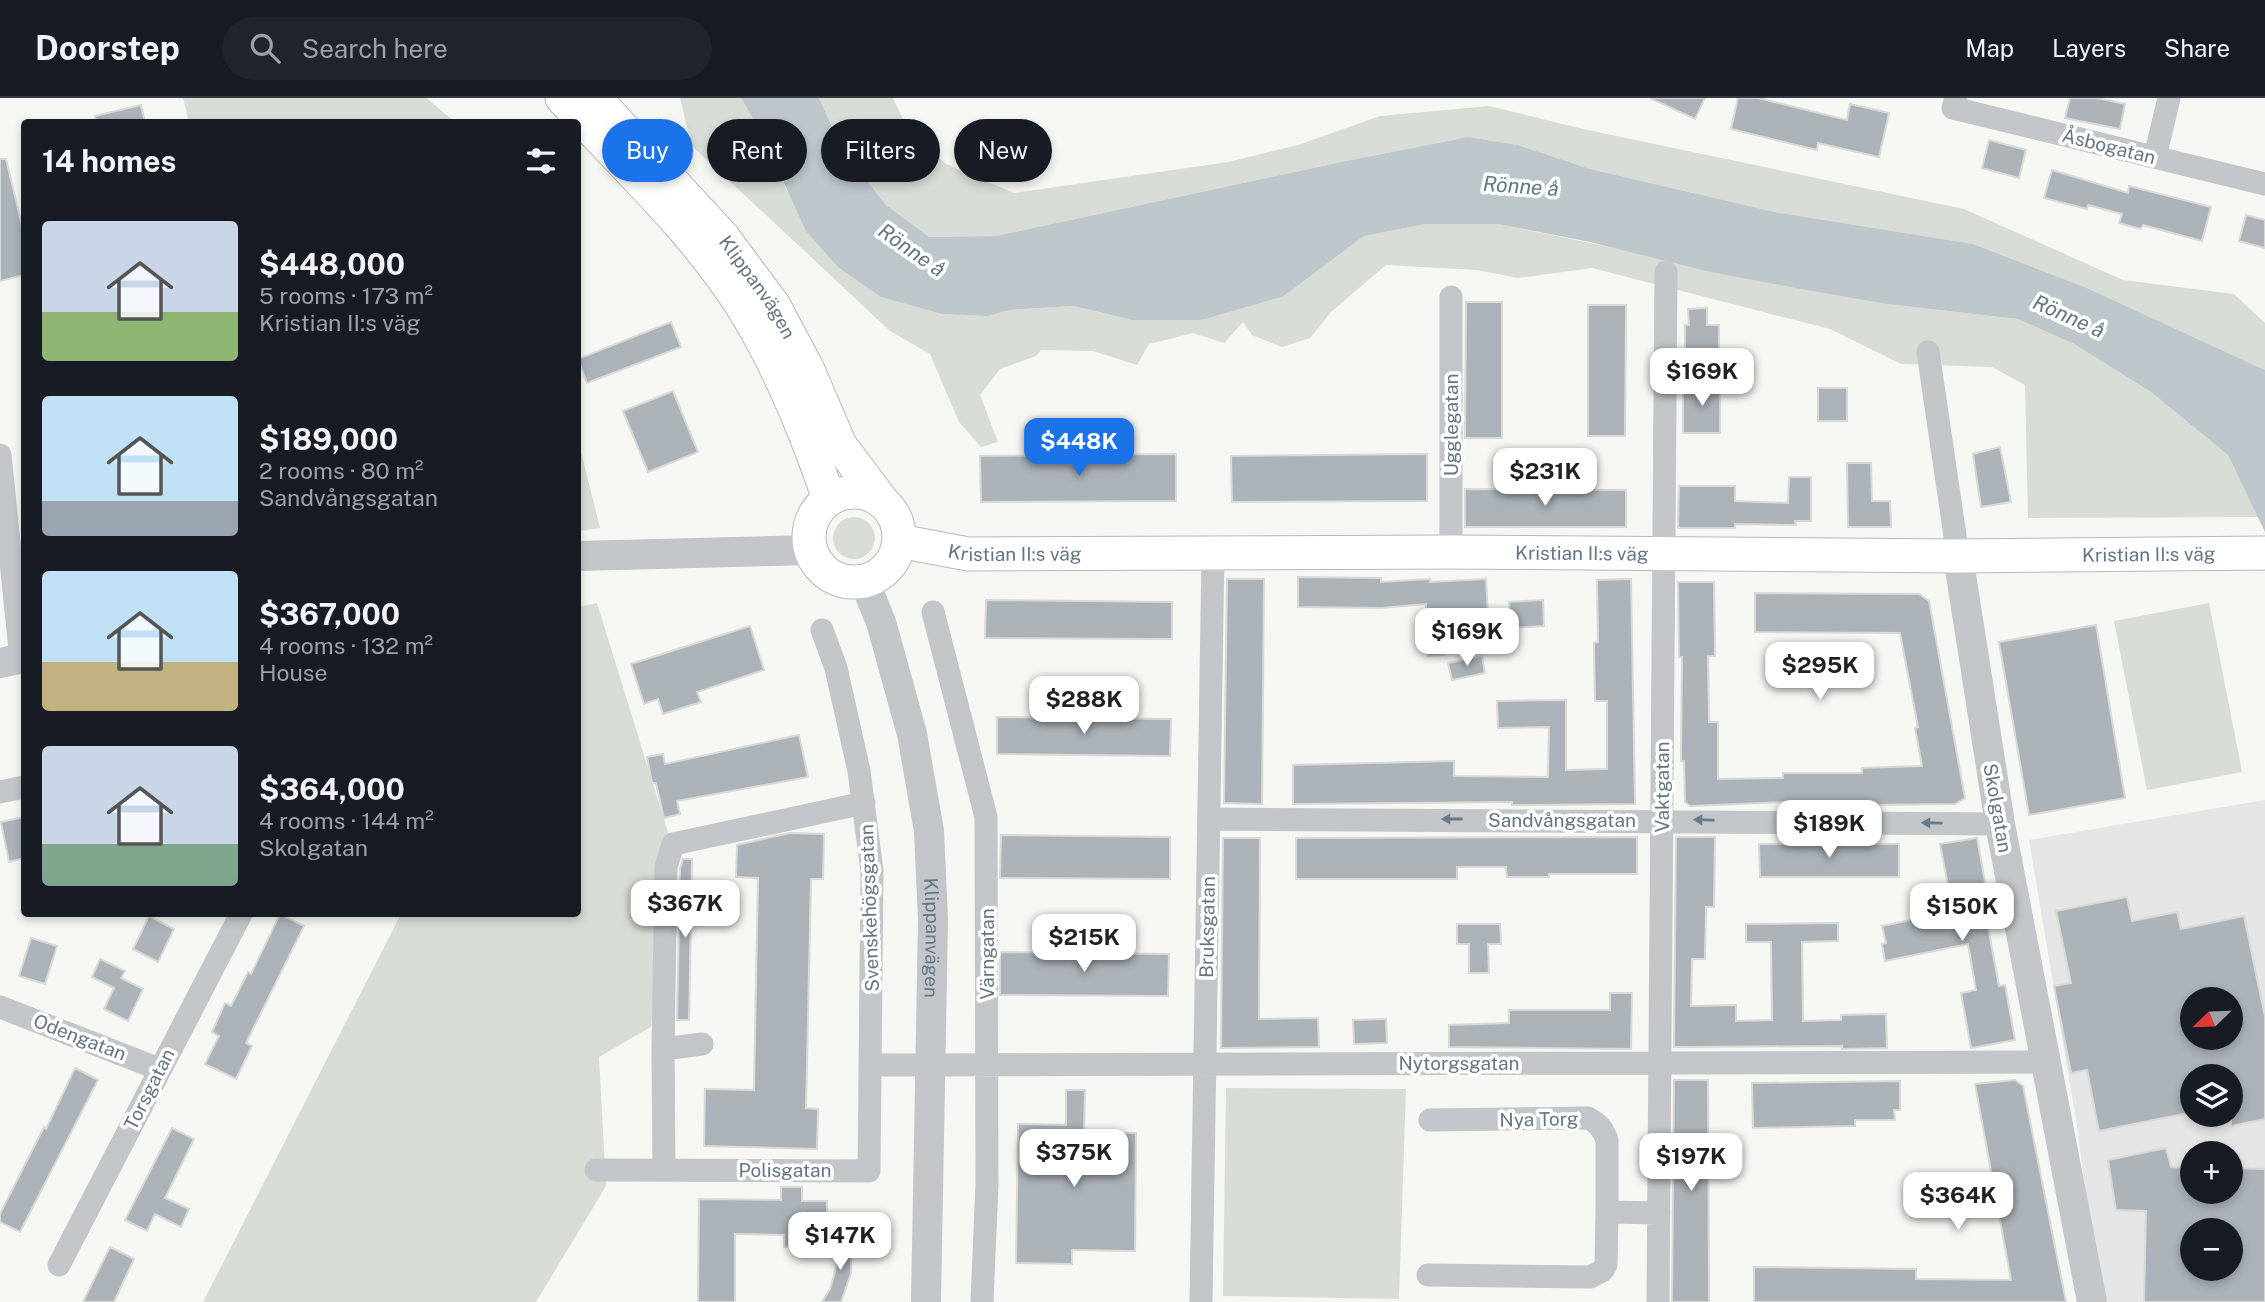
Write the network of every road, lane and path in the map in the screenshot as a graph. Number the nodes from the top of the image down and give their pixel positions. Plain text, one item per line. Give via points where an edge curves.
1 (562, 98) edge
2 (595, 98) edge
3 (2169, 98) edge
4 (1954, 103) edge
5 (2155, 158) junction
6 (2265, 184) edge
7 (1666, 272) dead end
8 (1451, 297) dead end
9 (1928, 352) dead end
10 (0, 455) edge
11 (829, 499) junction
12 (882, 501) junction
13 (899, 541) junction
14 (811, 550) junction
15 (1213, 552) junction
16 (1451, 552) junction
17 (1663, 553) junction
18 (2253, 553) edge
19 (581, 556) edge
20 (1958, 556) junction
21 (864, 581) junction
22 (933, 612) dead end
23 (822, 630) dead end
24 (15, 660) edge
25 (21, 788) edge
26 (0, 792) edge
27 (864, 803) junction
28 (1209, 819) junction
29 (1662, 820) junction
30 (2000, 824) junction
31 (239, 917) edge
32 (0, 1007) edge
33 (702, 1044) dead end
34 (663, 1049) junction
35 (1205, 1062) junction
36 (2046, 1062) junction
37 (987, 1063) junction
38 (872, 1065) junction
39 (931, 1065) junction
40 (1659, 1065) junction
41 (159, 1069) junction
42 (1430, 1120) dead end
43 (596, 1170) dead end
44 (664, 1170) junction
45 (1607, 1212) junction
46 (1659, 1213) junction
47 (59, 1265) dead end
48 (1427, 1275) dead end
49 (926, 1302) edge
50 (982, 1302) edge
51 (1201, 1302) edge
52 (1658, 1302) edge
53 (2092, 1302) edge

1 - 11 main road, Klippanvägen via 692,239 743,309 778,372
2 - 12 main road, Klippanvägen via 723,237 774,306 840,445
3 - 5 street
4 - 5 street, Åsbogatan
5 - 6 street, Åsbogatan
7 - 17 street, Vaktgatan
8 - 16 street, Ugglegatan
9 - 20 street, Skolgatan
10 - 24 street
11 - 12 main road via 861,492
11 - 14 main road via 810,527
12 - 13 main road, Klippanvägen via 896,519
13 - 15 main road, Kristian II:s väg via 968,554
13 - 21 main road via 892,562
14 - 19 street
14 - 21 main road via 832,576
15 - 16 main road, Kristian II:s väg
15 - 28 street, Bruksgatan
16 - 17 main road, Kristian II:s väg
17 - 20 main road, Kristian II:s väg
17 - 29 street, Vaktgatan
18 - 20 main road, Kristian II:s väg
20 - 30 street, Skolgatan
21 - 39 street, Klippanvägen via 881,622 912,734 929,831
22 - 37 street, Värngatan via 986,817
23 - 27 street, Svenskehögsgatan via 836,668
25 - 26 street
27 - 34 street via 673,844 666,867
27 - 38 street, Svenskehögsgatan via 872,871
29 -> 28 street, Sandvångsgatan
28 - 35 street, Bruksgatan
30 -> 29 street, Sandvångsgatan
29 - 40 street, Vaktgatan
30 - 36 street, Skolgatan
31 - 41 street, Torsgatan
32 - 41 street, Odengatan
33 - 34 street
34 - 44 street
35 - 37 street, Nytorgsgatan
35 - 40 street, Nytorgsgatan
35 - 51 street, Bruksgatan
36 - 40 street, Nytorgsgatan
36 - 53 street, Skolgatan
37 - 39 street, Nytorgsgatan
37 - 50 street, Värngatan
38 - 39 street, Nytorgsgatan
38 - 44 street, Polisgatan via 869,1171
39 - 49 street, Klippanvägen
40 - 46 street, Vaktgatan
41 - 47 street, Torsgatan
42 - 45 street, Nya Torg via 1588,1118 1604,1130
43 - 44 street, Polisgatan
45 - 46 street
45 - 48 street, Nya Torg via 1607,1259 1596,1275
46 - 52 street, Vaktgatan

